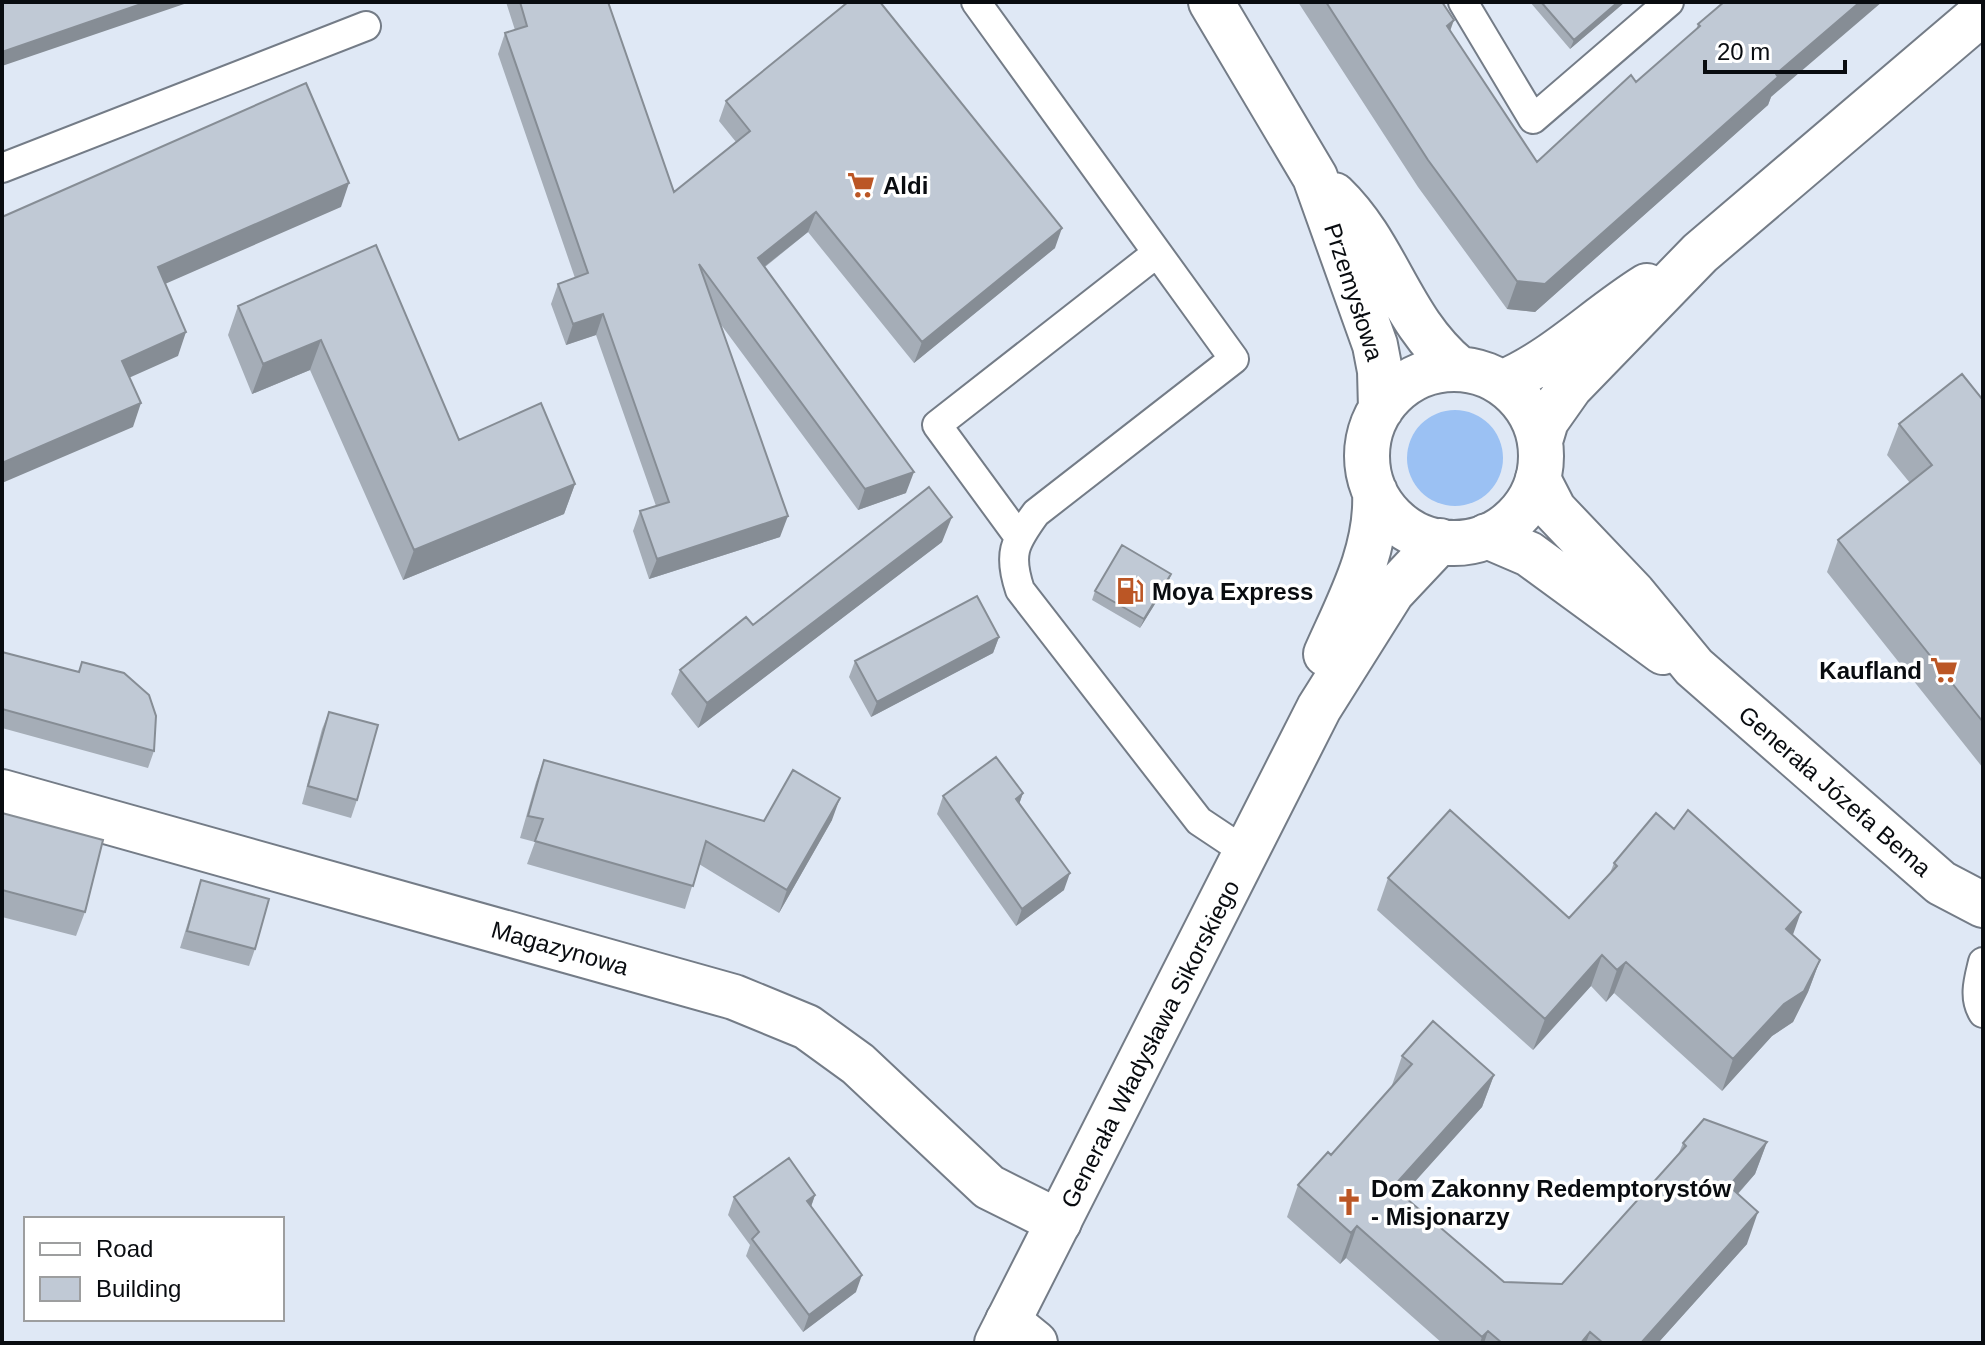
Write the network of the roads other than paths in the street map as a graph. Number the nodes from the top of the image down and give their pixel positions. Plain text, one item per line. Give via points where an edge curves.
1 (976, 2) edge
2 (1211, 2) edge
3 (1463, 2) edge
4 (1669, 2) edge
5 (1983, 12) edge
6 (366, 26) dead end
7 (2, 168) edge
8 (1315, 177) junction
9 (1157, 253) junction
10 (1700, 253) junction
11 (1458, 368) junction
12 (1502, 383) junction
13 (1381, 409) junction
14 (1539, 460) junction
15 (1375, 492) junction
16 (1487, 536) junction
17 (1019, 537) junction
18 (1440, 541) junction
19 (1694, 667) junction
20 (1300, 744) junction
21 (2, 792) edge
22 (1247, 853) junction
23 (1983, 905) edge
24 (1983, 962) edge
25 (1983, 1013) edge
26 (1059, 1222) junction
27 (1013, 1336) edge

1 - 9 lane
2 - 8 street, Przemysłowa
3 - 4 lane via 1533,119
5 - 10 street
6 - 7 lane
8 - 11 street, Przemysłowa via 1360,224 1428,342
8 - 13 street, Przemysłowa via 1375,345
9 - 17 lane via 1234,359 1036,513
9 - 17 lane via 937,425
10 - 12 street via 1596,319 1544,362
10 - 14 street via 1570,387 1546,421
11 - 12 street
11 - 13 street via 1414,378
12 - 14 street via 1533,418
13 - 15 street via 1367,450
14 - 16 street via 1519,514
14 - 19 street, Generała Józefa Bema via 1554,510
15 - 18 street via 1401,525
15 - 20 street, Generała Władysława Sikorskiego via 1370,549 1319,672
16 - 18 street
16 - 19 street, Generała Józefa Bema via 1529,554 1653,647
17 - 22 lane via 1011,563 1020,590 1199,821
18 - 20 street, Generała Władysława Sikorskiego via 1401,579 1375,616
19 - 23 street, Generała Józefa Bema via 1941,883
20 - 22 street, Generała Władysława Sikorskiego
21 - 26 street, Magazynowa via 734,997 807,1027 858,1064 989,1187
22 - 26 street, Generała Władysława Sikorskiego
24 - 25 lane via 1977,986
26 - 27 street, Generała Władysława Sikorskiego

